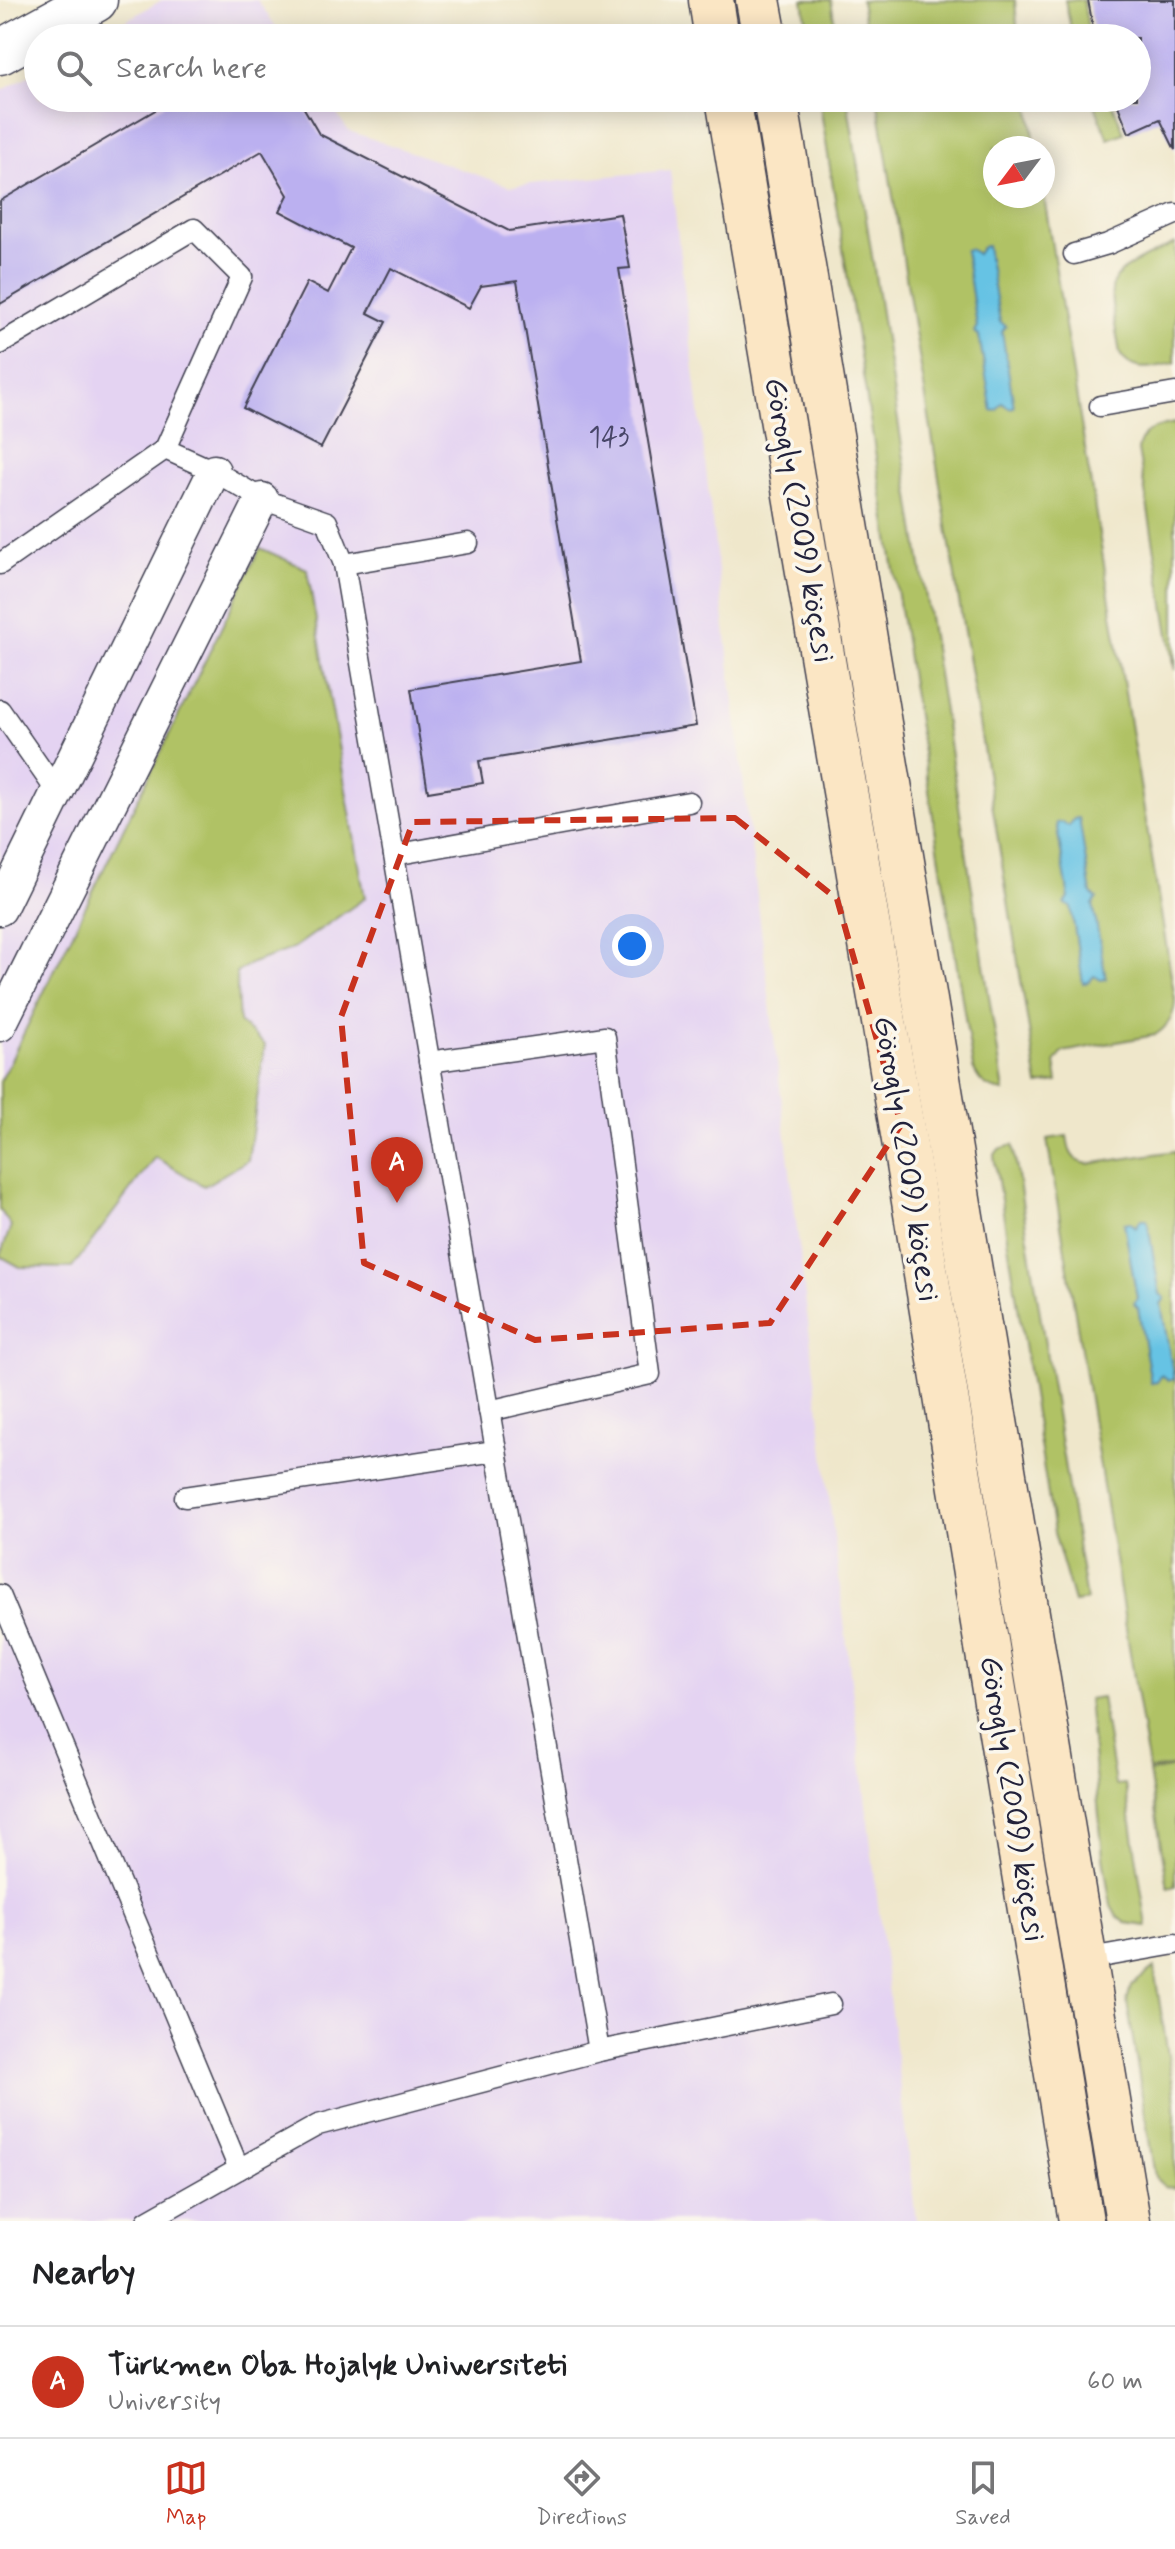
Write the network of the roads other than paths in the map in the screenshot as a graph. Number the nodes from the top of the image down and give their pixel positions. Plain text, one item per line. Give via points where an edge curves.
1 (95, 0) edge
2 (711, 0) edge
3 (758, 0) edge
4 (51, 24) edge
5 (715, 24) edge
6 (762, 24) edge
7 (24, 39) edge
8 (0, 52) edge
9 (730, 112) edge
10 (777, 112) edge
11 (1175, 214) edge
12 (1074, 254) dead end
13 (0, 344) edge
14 (1175, 393) edge
15 (1100, 406) dead end
16 (165, 449) junction
17 (214, 471) junction
18 (262, 499) junction
19 (468, 543) dead end
20 (0, 564) edge
21 (344, 564) junction
22 (0, 710) edge
23 (57, 792) junction
24 (689, 802) dead end
25 (394, 855) junction
26 (0, 909) edge
27 (0, 1025) edge
28 (429, 1062) junction
29 (489, 1411) junction
30 (495, 1451) junction
31 (185, 1497) dead end
32 (0, 1595) edge
33 (1175, 1944) edge
34 (1084, 1960) junction
35 (831, 2004) dead end
36 (599, 2051) junction
37 (239, 2169) junction
38 (147, 2221) edge
39 (1081, 2221) edge
40 (1128, 2221) edge

1 - 4 street
2 - 5 main road
3 - 6 main road
7 - 8 street
9 - 39 main road, Görogly (2009) köçesi
10 - 34 main road, Görogly (2009) köçesi
11 - 12 lane
13 - 16 lane via 194,229 242,277
14 - 15 lane
16 - 17 lane
16 - 20 lane
17 - 18 lane
17 - 23 street
18 - 21 lane via 327,522
18 - 27 street
19 - 21 lane
21 - 25 lane
22 - 23 lane
23 - 26 street
24 - 25 lane
25 - 28 lane
28 - 29 lane
28 - 29 lane via 605,1037 650,1374
29 - 30 lane
30 - 31 lane
30 - 36 lane
32 - 37 lane
33 - 34 lane
34 - 40 main road, Görogly (2009) köçesi
35 - 36 lane
36 - 37 lane via 318,2125
37 - 38 lane

